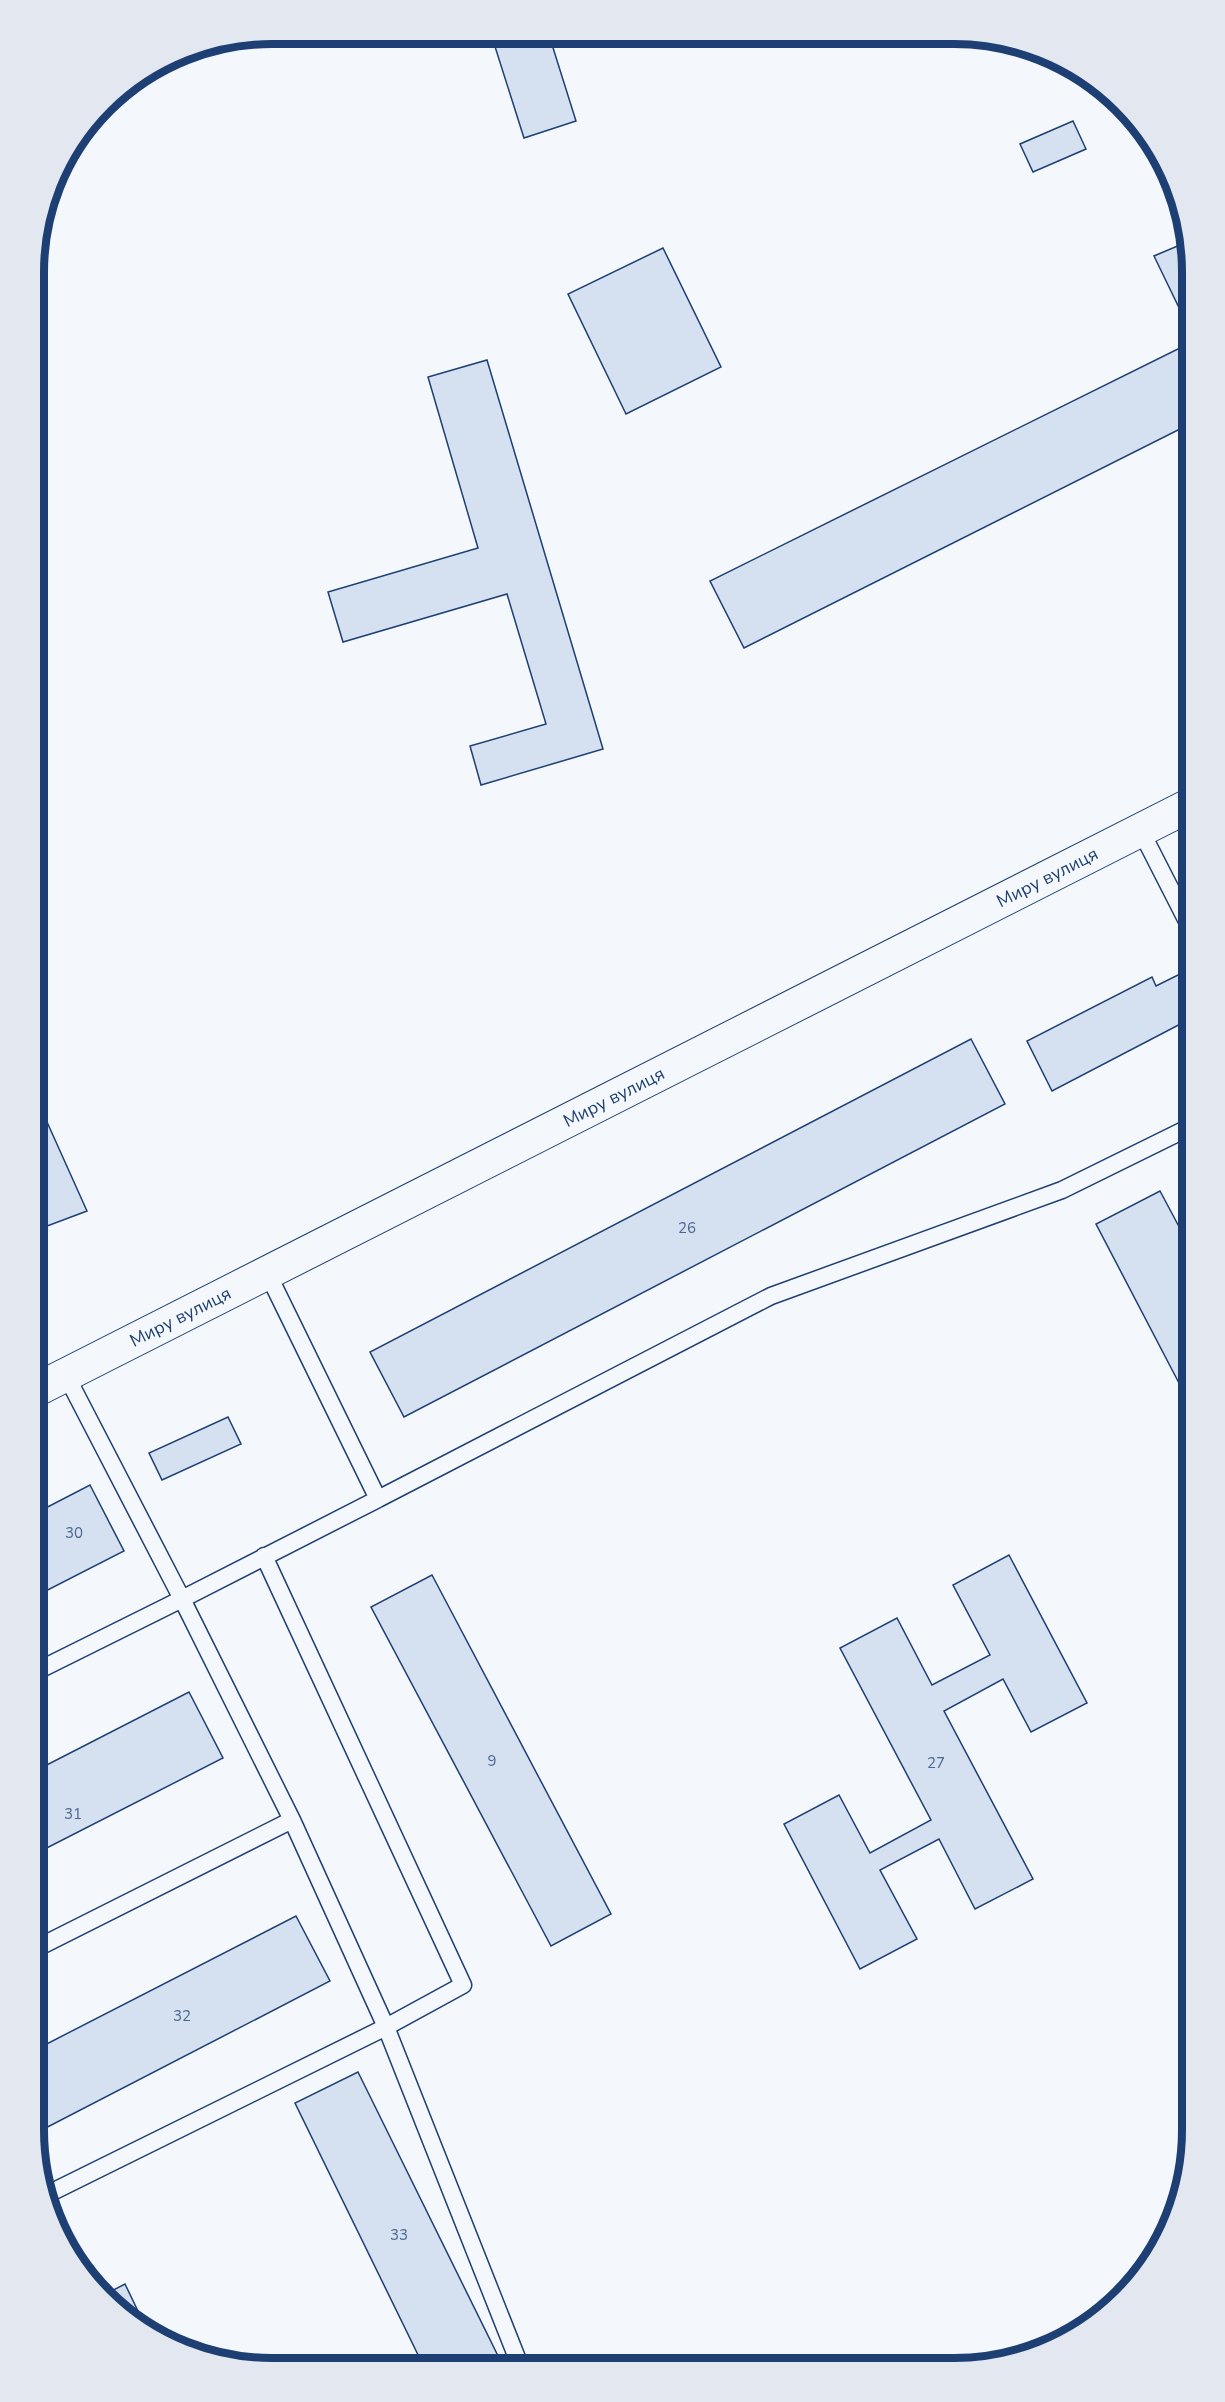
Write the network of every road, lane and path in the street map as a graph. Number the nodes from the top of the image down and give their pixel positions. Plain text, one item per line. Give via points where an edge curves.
1 (1182, 809) edge
2 (1140, 829) junction
3 (1182, 911) edge
4 (1182, 1131) edge
5 (267, 1272) junction
6 (66, 1375) junction
7 (44, 1386) edge
8 (378, 1499) junction
9 (264, 1556) junction
10 (182, 1599) junction
11 (44, 1668) edge
12 (292, 1821) junction
13 (44, 1945) edge
14 (386, 2027) junction
15 (52, 2192) edge
16 (517, 2358) edge

1 - 2 street, Миру вулиця
2 - 3 lane
2 - 5 street, Миру вулиця
4 - 8 lane via 1062,1190 771,1296
5 - 6 street, Миру вулиця
5 - 8 lane
6 - 7 street, Миру вулиця
6 - 10 lane
8 - 9 lane
9 - 10 lane
9 - 14 lane via 464,1985
10 - 11 lane
10 - 12 lane
12 - 13 lane
12 - 14 lane
14 - 15 lane
14 - 16 lane

